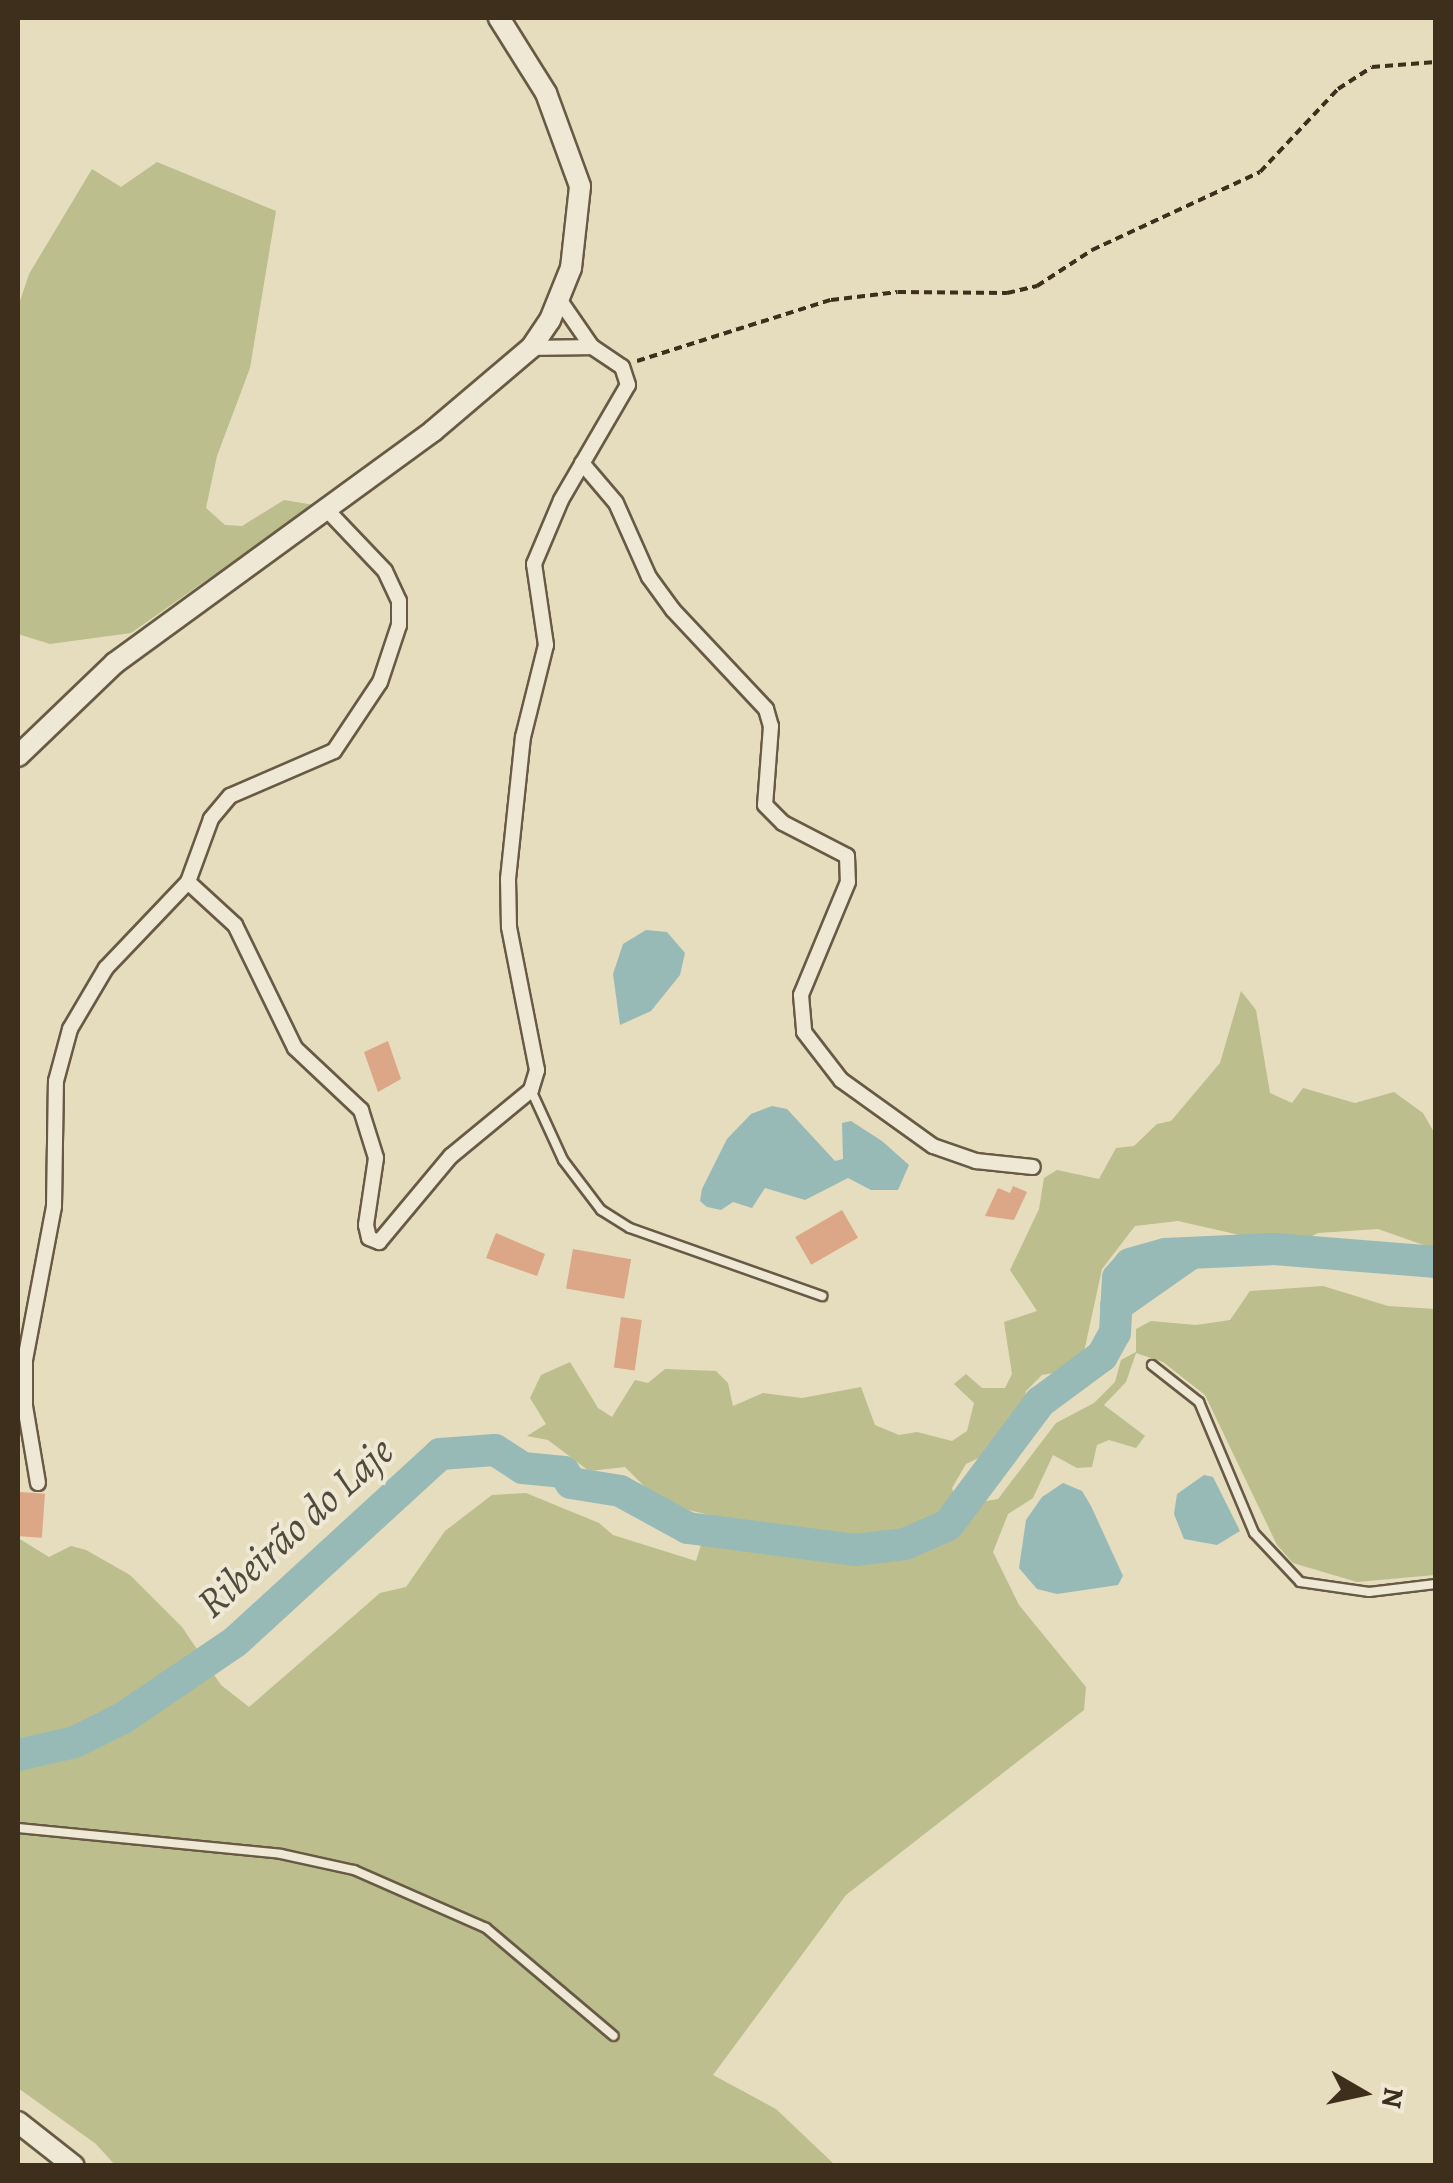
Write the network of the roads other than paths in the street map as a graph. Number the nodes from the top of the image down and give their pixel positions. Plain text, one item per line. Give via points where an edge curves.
1 (500, 18) edge
2 (561, 302) junction
3 (592, 347) junction
4 (531, 348) junction
5 (582, 464) junction
6 (327, 510) junction
7 (18, 756) edge
8 (188, 882) junction
9 (532, 1090) junction
10 (1033, 1167) dead end
11 (822, 1296) dead end
12 (1152, 1365) dead end
13 (38, 1483) dead end
14 (1436, 1584) edge
15 (18, 1828) edge
16 (614, 2036) dead end
17 (18, 2122) edge
18 (74, 2166) edge

1 - 2 main road via 546,93 580,186 580,224
2 - 3 street
2 - 4 main road
3 - 4 street
3 - 5 street via 622,368 627,393
4 - 6 main road
5 - 9 street via 534,564 546,646 514,797 509,927 536,1045
5 - 10 street via 616,503 649,576 673,610 766,709 772,726 765,805 783,823 822,837 847,856 848,882 802,995 804,1032 841,1080 933,1146 976,1161
6 - 7 main road via 115,664
6 - 8 street via 386,571 399,601 380,682 334,752 253,780 230,796 211,819
8 - 9 street via 234,924 294,1048 362,1110 376,1158 366,1208 372,1241 386,1239 451,1156
8 - 13 street via 106,968 70,1030 56,1082 54,1206 25,1360
9 - 11 lane via 564,1160 602,1210 630,1228
12 - 14 lane via 1199,1402 1254,1533 1300,1582 1369,1592
15 - 16 lane via 281,1854 354,1870 486,1928
17 - 18 main road

